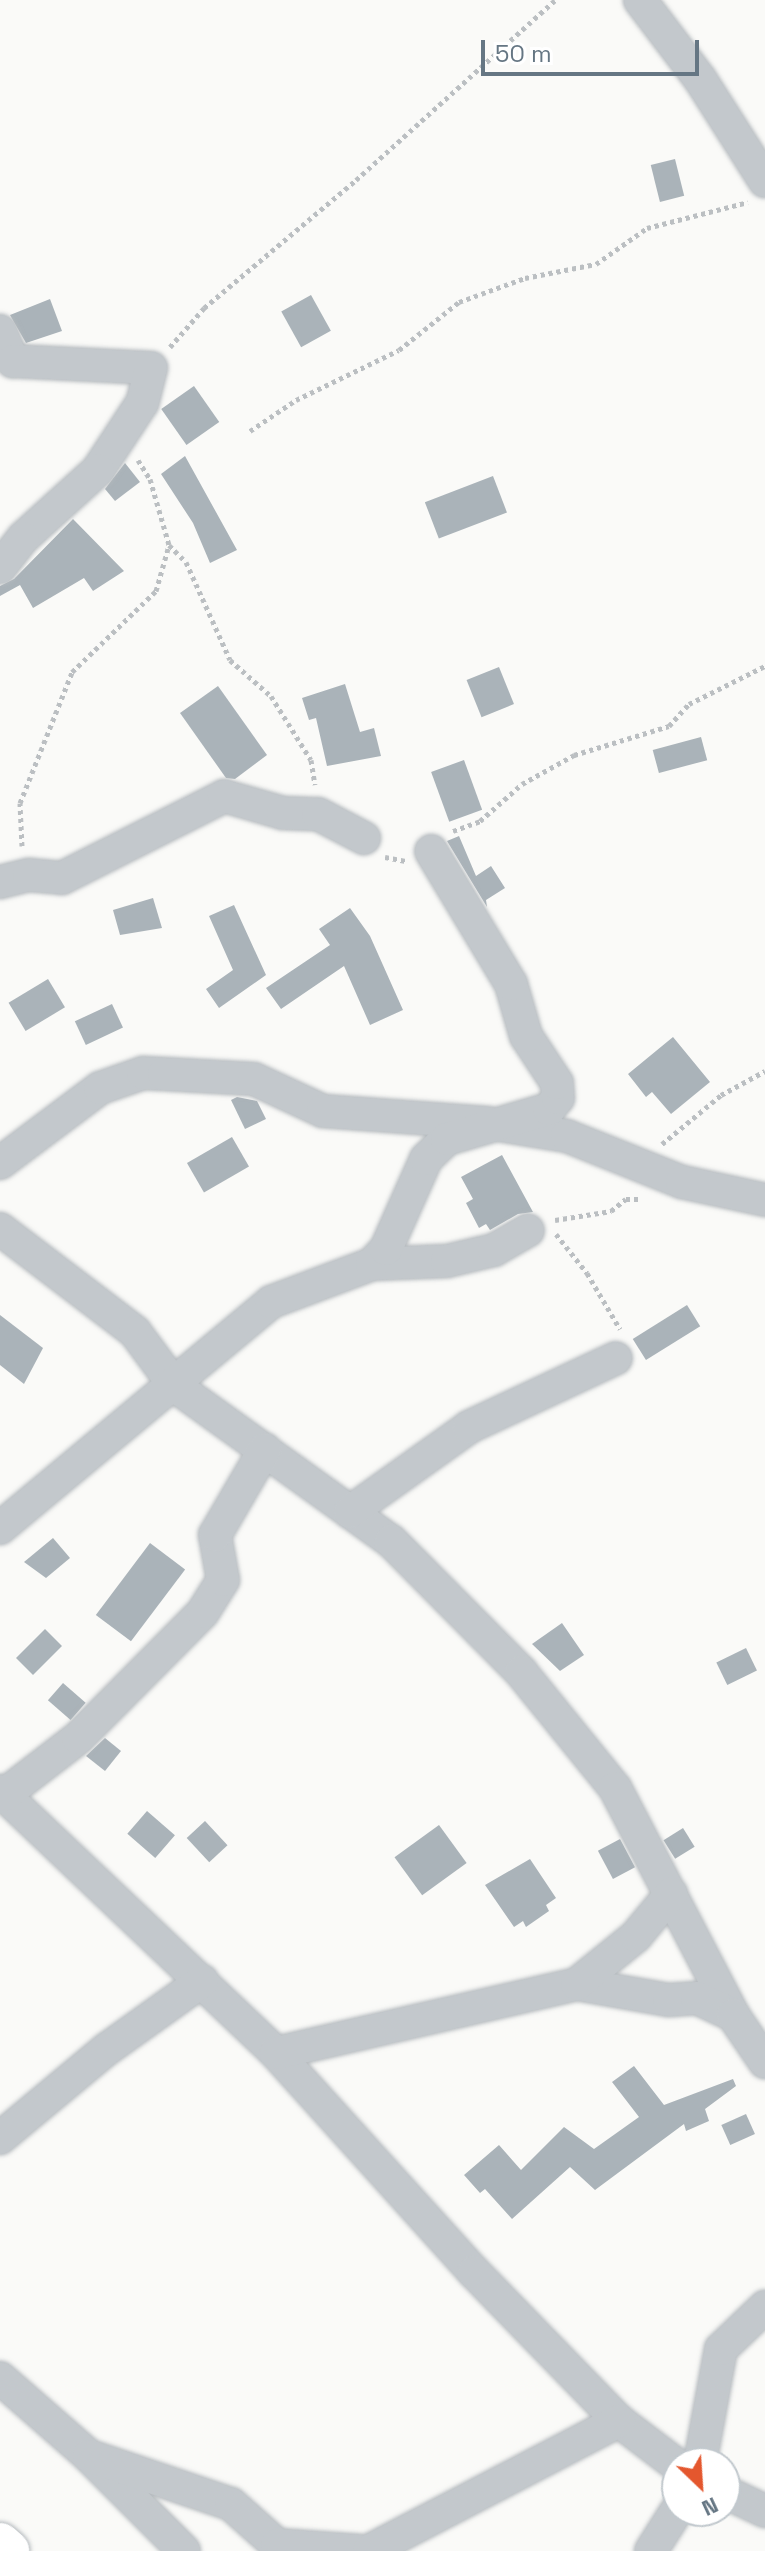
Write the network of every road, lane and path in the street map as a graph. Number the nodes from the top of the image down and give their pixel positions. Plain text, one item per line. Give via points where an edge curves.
1 (555, 0) edge
2 (640, 0) edge
3 (758, 191) edge
4 (0, 331) edge
5 (151, 368) junction
6 (250, 431) dead end
7 (122, 433) junction
8 (169, 545) junction
9 (0, 567) edge
10 (765, 666) edge
11 (318, 814) junction
12 (364, 838) joint
13 (431, 851) junction
14 (9, 870) edge
15 (765, 1071) edge
16 (487, 1123) junction
17 (639, 1162) junction
18 (0, 1163) edge
19 (682, 1182) junction
20 (765, 1200) edge
21 (0, 1229) edge
22 (528, 1230) dead end
23 (372, 1264) junction
24 (616, 1358) joint
25 (175, 1386) junction
26 (265, 1449) junction
27 (350, 1512) junction
28 (0, 1528) edge
29 (2, 1793) edge
30 (671, 1894) junction
31 (202, 1981) junction
32 (577, 1984) junction
33 (733, 2015) junction
34 (276, 2053) junction
35 (765, 2062) edge
36 (0, 2138) edge
37 (765, 2307) edge
38 (0, 2378) edge
39 (619, 2421) junction
40 (703, 2447) edge
41 (661, 2453) edge
42 (89, 2456) junction
43 (741, 2500) edge
44 (765, 2511) edge
45 (666, 2527) edge
46 (0, 2544) edge
47 (8, 2551) edge
48 (184, 2551) edge
49 (360, 2551) edge
50 (369, 2551) edge
51 (651, 2551) edge

1 - 5 path via 356,180 204,308
2 - 3 street via 700,79
3 - 6 path via 647,228 596,264 525,278 459,302 399,350 296,400
4 - 5 street via 13,361
5 - 7 street via 142,403
7 - 8 path via 150,479
7 - 9 street via 98,470 23,538
8 - 11 path via 186,562 230,660 271,696 311,760
8 - 14 path via 156,591 72,672 20,803 23,849
10 - 13 path via 689,704 669,726 574,755 522,784 480,821 438,837
11 - 12 street
11 - 14 street via 283,813 224,796 62,878
12 - 13 path via 387,859 407,861
13 - 16 street via 511,984 526,1036 557,1083 558,1098 549,1109
15 - 17 path via 721,1095
16 - 17 street via 567,1136
16 - 18 street via 323,1111 254,1079 143,1073 100,1088
16 - 23 street via 447,1139 426,1159 386,1249
17 - 19 street
19 - 20 street
19 - 24 path via 658,1186 611,1211 546,1221 587,1273 620,1328
21 - 25 street via 135,1332
22 - 23 street via 494,1250 447,1261
23 - 25 street via 271,1302 220,1340
24 - 27 street via 469,1427
25 - 26 street
25 - 28 street
26 - 27 street
26 - 29 street via 215,1535 223,1580 203,1612 78,1738
27 - 30 street via 391,1541 521,1672 615,1788
29 - 31 street
30 - 32 street via 636,1936
30 - 33 street
31 - 34 street
31 - 36 street via 107,2049
32 - 33 street via 669,2000 697,1998
32 - 34 street
33 - 35 street
34 - 39 street via 474,2272
37 - 40 street via 721,2349
38 - 42 street
39 - 41 street
39 - 50 street
42 - 48 street
42 - 49 street via 231,2504 277,2545
43 - 44 street
45 - 51 street
46 - 47 main road

